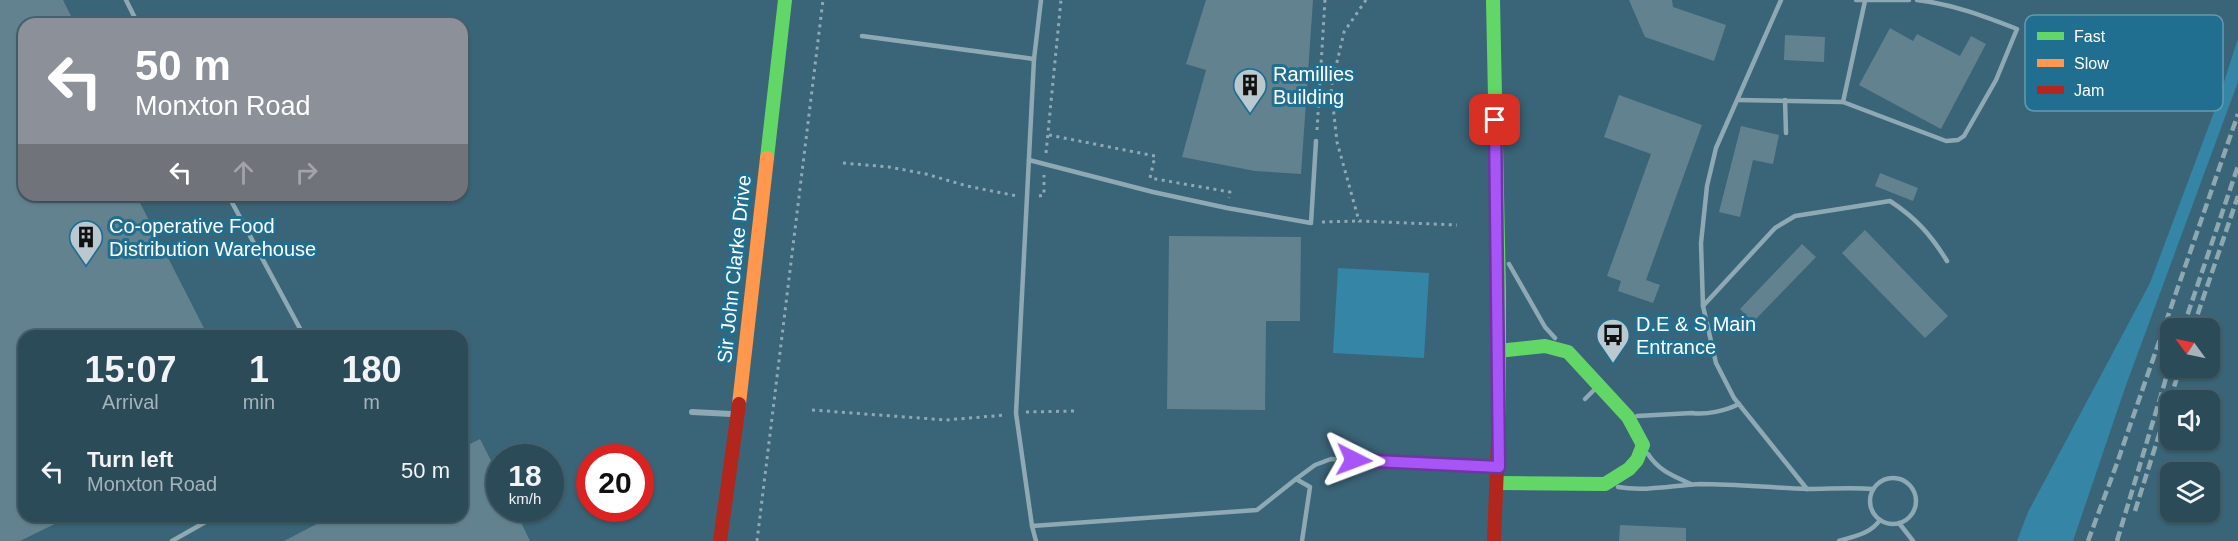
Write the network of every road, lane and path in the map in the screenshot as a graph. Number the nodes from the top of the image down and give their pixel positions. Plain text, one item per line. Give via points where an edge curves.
1 (126, 0) edge
2 (784, 0) edge
3 (823, 0) edge
4 (1041, 0) edge
5 (1061, 0) edge
6 (1325, 0) edge
7 (1366, 0) edge
8 (1493, 0) edge
9 (1781, 0) edge
10 (1856, 0) edge
11 (1908, 0) edge
12 (1917, 0) edge
13 (1865, 1) edge
14 (135, 18) edge
15 (862, 36) dead end
16 (1034, 59) junction
17 (1738, 100) junction
18 (1785, 100) junction
19 (1843, 102) junction
20 (1785, 133) dead end
21 (1049, 135) junction
22 (1316, 141) joint
23 (1029, 160) junction
24 (843, 163) dead end
25 (1044, 163) junction
26 (1027, 198) junction
27 (231, 201) edge
28 (1227, 208) junction
29 (1359, 221) junction
30 (1497, 221) junction
31 (1311, 223) junction
32 (1457, 225) dead end
33 (1504, 249) dead end
34 (1506, 258) dead end
35 (1947, 261) dead end
36 (1703, 306) junction
37 (301, 330) edge
38 (1498, 351) junction
39 (1568, 352) junction
40 (1599, 384) junction
41 (1585, 399) dead end
42 (1738, 404) junction
43 (812, 410) dead end
44 (1077, 411) dead end
45 (692, 412) dead end
46 (1016, 413) junction
47 (738, 415) junction
48 (1628, 417) junction
49 (1643, 445) junction
50 (1499, 467) junction
51 (1296, 479) junction
52 (1498, 483) junction
53 (1605, 484) junction
54 (1691, 484) junction
55 (1807, 489) junction
56 (1873, 489) junction
57 (1880, 520) junction
58 (205, 522) edge
59 (1899, 523) junction
60 (1032, 526) junction
61 (172, 541) edge
62 (720, 541) edge
63 (757, 541) edge
64 (1036, 541) edge
65 (1302, 541) edge
66 (1494, 541) edge
67 (1839, 541) edge
68 (1913, 541) edge

1 - 14 lane
2 - 47 street, Sir John Clarke Drive
3 - 63 path
4 - 16 lane
5 - 21 path
6 - 22 path
7 - 29 path via 1344,32 1331,88 1337,142
8 - 30 street
9 - 17 lane
10 - 13 lane
11 - 13 lane
12 - 19 lane via 1971,11 2017,29 1996,80 1964,136 1946,141
13 - 19 lane
15 - 16 lane
16 - 23 lane
17 - 18 lane
17 - 36 lane via 1716,148 1707,186 1701,243
18 - 19 lane
18 - 20 lane
21 - 25 path
21 - 28 path via 1155,156 1150,178 1230,192
22 - 31 lane
23 - 25 lane
23 - 26 lane
24 - 26 path via 926,174
25 - 26 path via 1044,195
25 - 28 lane
26 - 46 lane
27 - 37 lane
28 - 31 lane
29 - 31 path
29 - 32 path
30 - 33 lane
30 - 38 street
34 - 39 lane via 1545,327
35 - 36 lane via 1930,234 1890,201 1795,216 1775,228
36 - 42 lane via 1716,363
38 - 39 street via 1545,346
38 - 50 street
39 - 40 street
40 - 41 lane
40 - 48 street
42 - 48 lane via 1701,414
42 - 55 lane
43 - 46 path via 946,420
44 - 46 path
45 - 47 street
46 - 60 lane
47 - 62 street, Sir John Clarke Drive
48 - 49 street
49 - 53 street via 1629,470
49 - 54 lane via 1663,472
50 - 51 lane via 1331,459
50 - 52 street
51 - 60 lane via 1257,510
51 - 65 lane via 1310,487
52 - 53 street
52 - 66 street
53 - 54 lane via 1670,488
54 - 55 lane
55 - 56 lane
56 - 57 lane via 1869,503
56 - 59 lane via 1891,477 1910,485 1916,505 1910,516
57 - 59 lane
57 - 67 lane via 1874,529
58 - 61 lane
59 - 68 lane
60 - 64 lane

